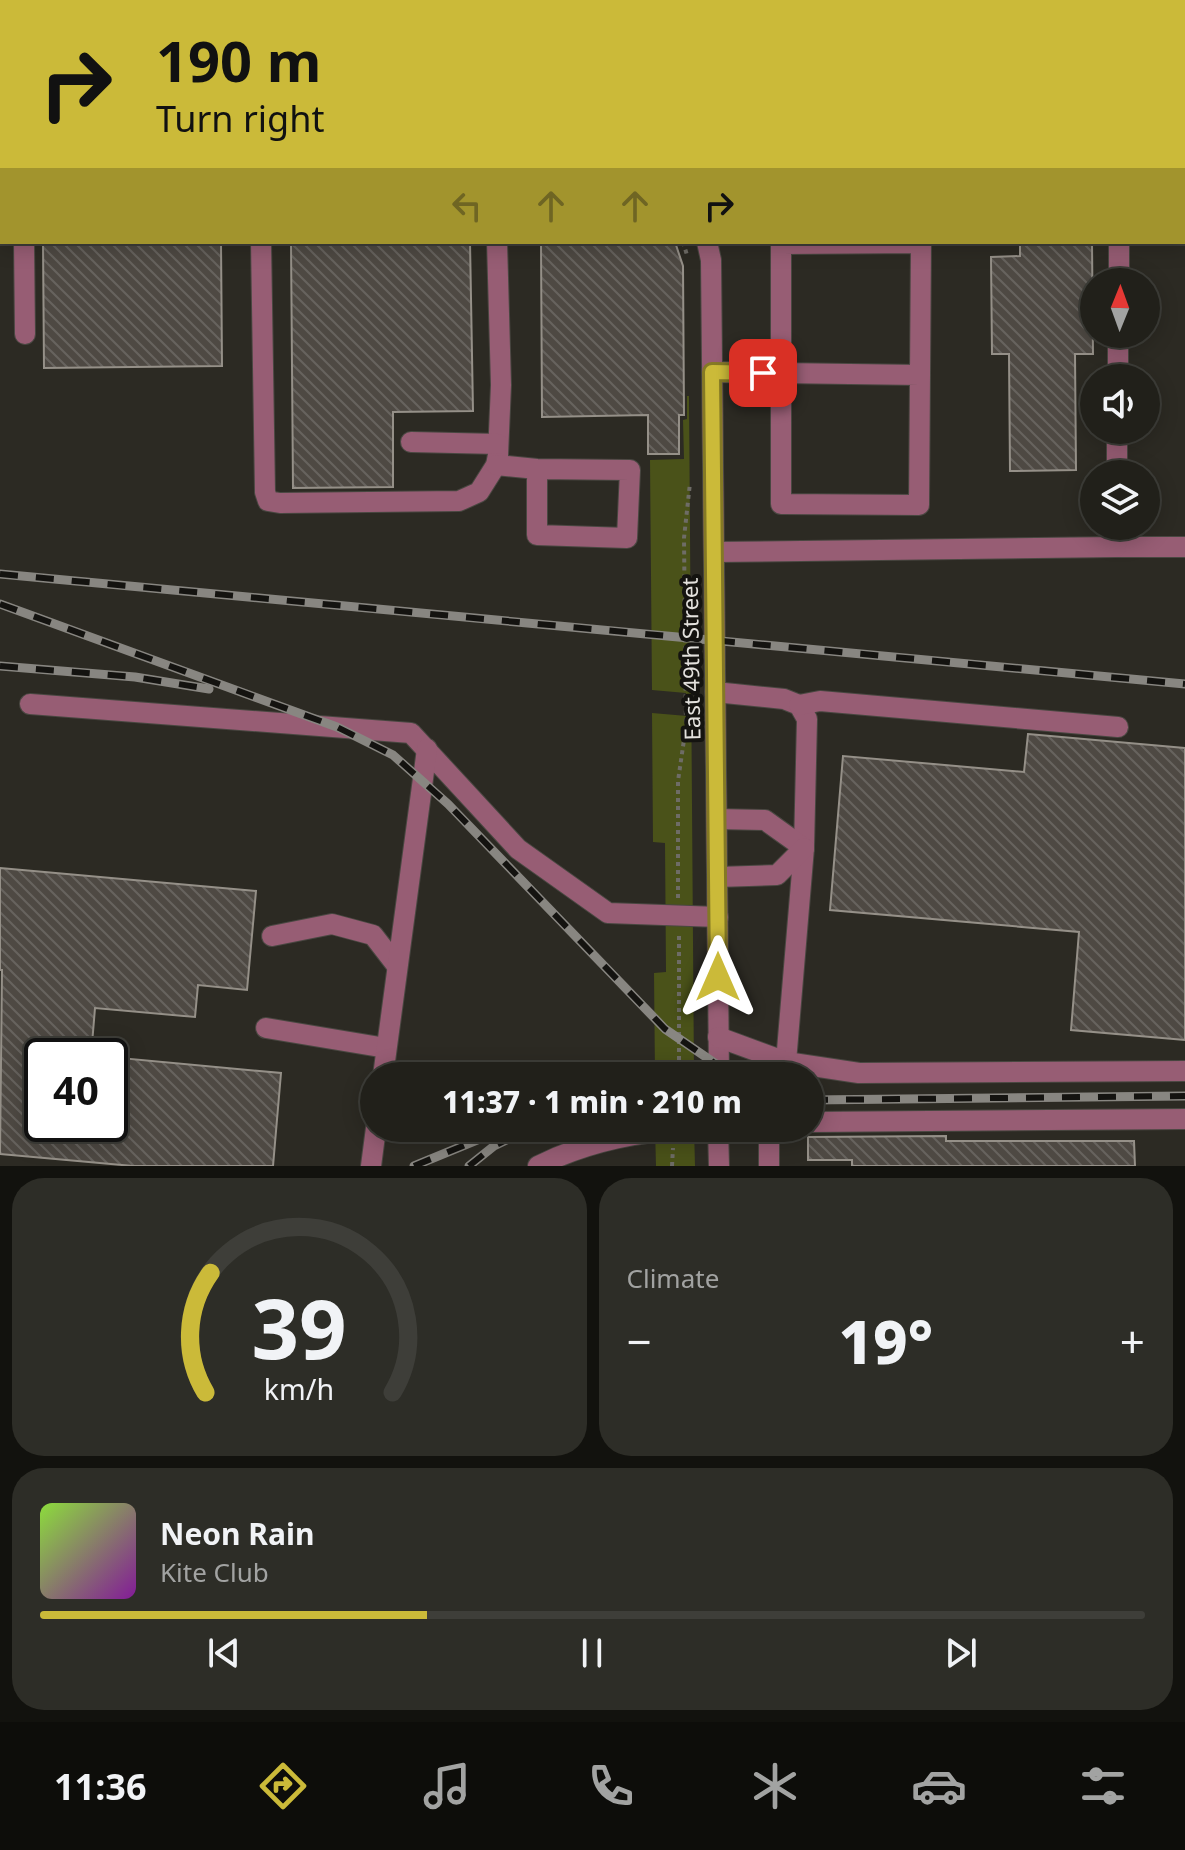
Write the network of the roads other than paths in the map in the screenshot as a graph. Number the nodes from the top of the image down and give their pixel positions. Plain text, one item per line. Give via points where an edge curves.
1 (24, 244) edge
2 (261, 244) edge
3 (497, 244) edge
4 (707, 244) edge
5 (781, 244) edge
6 (921, 244) edge
7 (1119, 244) edge
8 (1119, 268) edge
9 (25, 334) dead end
10 (712, 372) junction
11 (781, 373) junction
12 (920, 375) junction
13 (411, 442) dead end
14 (498, 444) junction
15 (496, 465) junction
16 (537, 469) junction
17 (1080, 537) edge
18 (1141, 540) edge
19 (1185, 547) edge
20 (714, 552) junction
21 (715, 692) junction
22 (30, 704) dead end
23 (799, 705) junction
24 (1118, 727) dead end
25 (427, 749) junction
26 (717, 819) junction
27 (804, 848) junction
28 (718, 877) junction
29 (718, 917) junction
30 (272, 936) dead end
31 (397, 966) junction
32 (266, 1028) dead end
33 (718, 1037) junction
34 (386, 1048) junction
35 (384, 1062) edge
36 (719, 1062) edge
37 (786, 1062) joint
38 (824, 1068) edge
39 (1185, 1071) edge
40 (1185, 1119) edge
41 (824, 1122) edge
42 (374, 1142) edge
43 (600, 1142) edge
44 (718, 1142) edge
45 (769, 1142) edge
46 (371, 1166) edge
47 (538, 1166) edge
48 (719, 1166) edge
49 (769, 1166) edge

1 - 9 street
2 - 15 street via 268,501 459,501 479,492
3 - 14 street
4 - 10 street, East 49th Street
5 - 11 street
6 - 12 street
7 - 8 street
10 - 11 street
10 - 20 street, East 49th Street
11 - 12 street
11 - 12 street via 781,504 919,505
13 - 14 street
14 - 15 street
15 - 16 street
16 - 16 street via 630,470 627,538 537,535
17 - 20 street
18 - 19 street
20 - 21 street, East 49th Street
21 - 23 street
21 - 26 street, East 49th Street
22 - 25 street via 411,733
23 - 24 street via 820,701
23 - 27 street via 807,719
25 - 29 street via 518,849 608,913
25 - 31 street
26 - 27 street via 765,820
26 - 28 street, East 49th Street
27 - 28 street via 777,875
27 - 37 street
28 - 29 street, East 49th Street
29 - 33 street, East 49th Street
30 - 31 street via 332,924 373,935
31 - 34 street
32 - 34 street
33 - 36 street, East 49th Street
33 - 37 street
34 - 35 street
38 - 39 street via 859,1073
40 - 41 street
42 - 46 street
43 - 47 street
44 - 48 street
45 - 49 street

